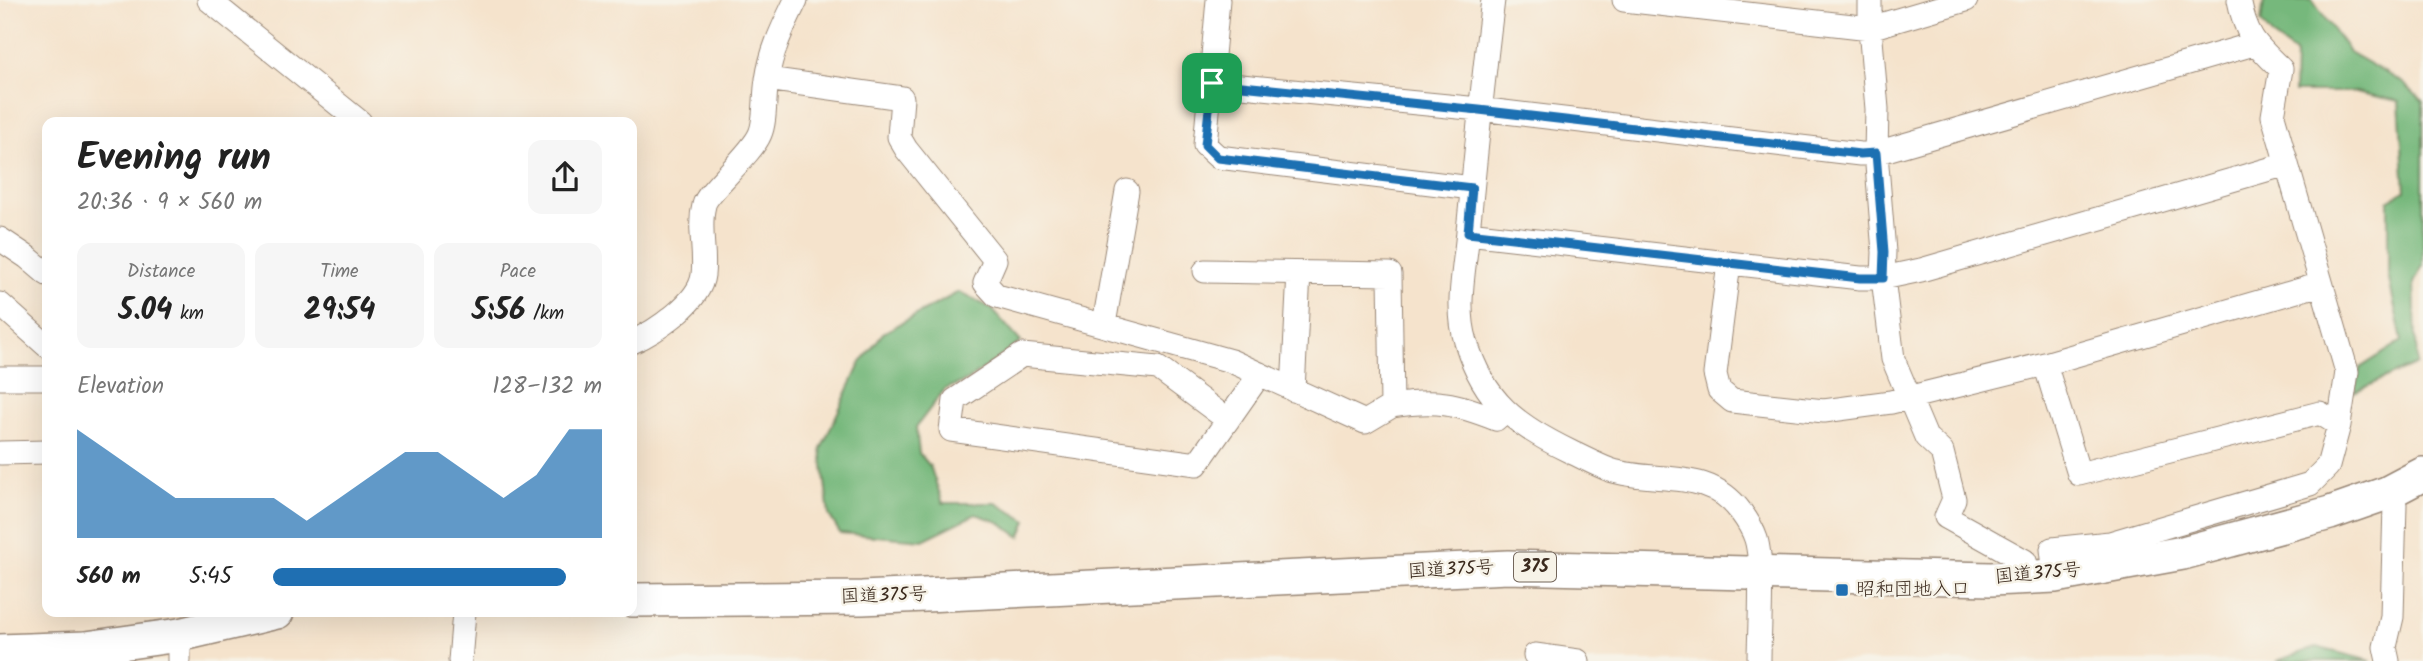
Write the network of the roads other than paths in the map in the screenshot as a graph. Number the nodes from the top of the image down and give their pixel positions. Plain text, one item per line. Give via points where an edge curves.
1 (209, 0) edge
2 (796, 0) edge
3 (1218, 0) edge
4 (1493, 0) edge
5 (1624, 0) edge
6 (1870, 0) edge
7 (1966, 0) edge
8 (2239, 0) edge
9 (1741, 7) edge
10 (1870, 28) junction
11 (2254, 44) junction
12 (767, 79) junction
13 (1212, 83) junction
14 (1479, 110) junction
15 (354, 117) edge
16 (1876, 153) junction
17 (2287, 164) junction
18 (1472, 188) junction
19 (1127, 191) dead end
20 (1468, 233) junction
21 (0, 239) edge
22 (1729, 263) junction
23 (42, 270) edge
24 (1205, 271) dead end
25 (1299, 273) junction
26 (1883, 278) junction
27 (2321, 284) junction
28 (0, 304) edge
29 (1104, 324) junction
30 (637, 340) edge
31 (42, 342) edge
32 (2045, 364) junction
33 (1260, 374) junction
34 (0, 378) edge
35 (42, 378) edge
36 (1293, 390) junction
37 (1908, 398) junction
38 (1392, 406) junction
39 (1504, 411) junction
40 (1228, 420) junction
41 (2339, 425) junction
42 (42, 452) edge
43 (0, 453) edge
44 (2423, 474) edge
45 (2388, 493) junction
46 (1759, 573) junction
47 (2043, 576) junction
48 (637, 600) edge
49 (263, 617) edge
50 (464, 617) edge
51 (179, 648) edge
52 (0, 651) edge
53 (1535, 655) dead end
54 (460, 661) edge
55 (1578, 661) edge
56 (1759, 661) edge
57 (2388, 661) edge

1 - 15 street
2 - 12 street via 776,41
3 - 13 street
4 - 14 street
5 - 9 street
6 - 10 street
7 - 10 street
8 - 11 street
9 - 10 street
10 - 16 street
11 - 16 street
11 - 17 street via 2281,69 2273,116
12 - 29 street via 902,98 900,137 906,149 995,260 985,283 997,296
12 - 30 street via 761,133 704,202 704,277 690,303
13 - 14 street
13 - 18 street via 1205,145 1218,158
14 - 16 street
14 - 18 street
16 - 26 street
17 - 26 street
17 - 27 street
18 - 20 street
19 - 29 street
20 - 22 street
20 - 39 street via 1462,323 1478,374
21 - 23 street
22 - 26 street
22 - 37 street via 1715,374 1719,390 1732,401 1824,411
24 - 25 street
25 - 36 street
25 - 38 street via 1390,274
26 - 37 street via 1893,359
27 - 32 street
27 - 41 street via 2347,372
28 - 31 street
29 - 33 street via 1231,360
32 - 37 street
32 - 41 street via 2079,474 2320,413
33 - 36 street
33 - 40 street
34 - 35 street
36 - 38 street via 1365,422
37 - 47 street via 1926,437 1942,452 1954,499 1946,517
38 - 39 street via 1436,401 1496,419
39 - 46 street via 1536,435 1610,470 1715,487 1746,519 1756,540
40 - 40 street via 1158,368 1023,355 955,400 951,430 1197,464
41 - 47 street via 2328,466 2310,484 2110,542 2052,549
42 - 43 street
44 - 45 highway, 国道375号 / 375
45 - 47 highway, 国道375号 / 375 via 2183,553
45 - 57 street via 2395,504 2392,617 2385,647
46 - 47 highway, 国道375号 / 375 via 1991,579
46 - 48 highway, 国道375号 / 375 via 1508,567 862,598
46 - 56 street
49 - 51 highway
50 - 54 street
51 - 52 highway
53 - 55 street

